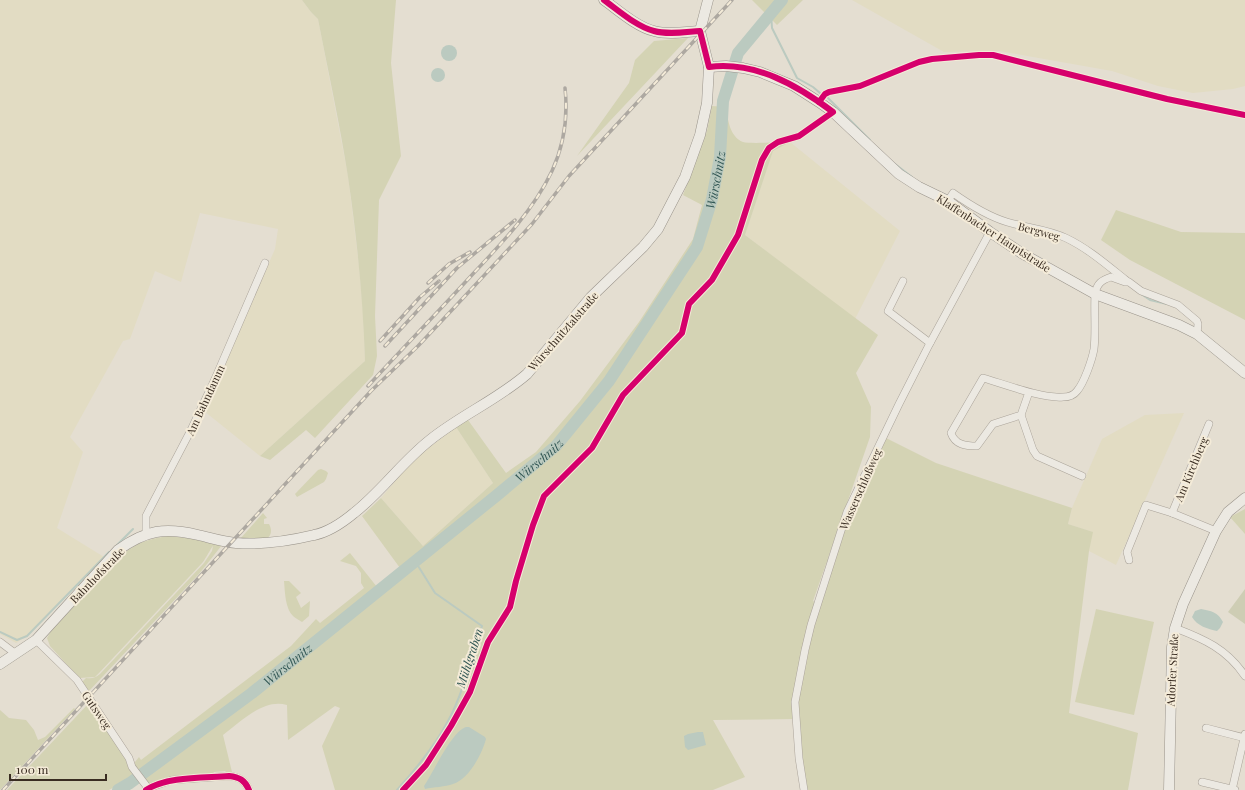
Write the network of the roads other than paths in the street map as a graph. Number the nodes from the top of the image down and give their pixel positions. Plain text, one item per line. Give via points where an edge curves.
1 (604, 0) edge
2 (708, 0) edge
3 (700, 31) junction
4 (709, 67) junction
5 (948, 201) junction
6 (990, 232) junction
7 (264, 263) dead end
8 (904, 281) dead end
9 (1129, 282) junction
10 (1096, 291) junction
11 (1197, 334) junction
12 (930, 343) junction
13 (1245, 373) edge
14 (1029, 392) junction
15 (1021, 415) junction
16 (1210, 424) dead end
17 (1082, 476) dead end
18 (1245, 498) edge
19 (1172, 513) junction
20 (1216, 531) junction
21 (146, 535) junction
22 (283, 541) joint
23 (1129, 560) dead end
24 (1175, 628) junction
25 (36, 640) junction
26 (0, 642) edge
27 (16, 654) junction
28 (0, 664) edge
29 (1245, 676) edge
30 (1206, 728) dead end
31 (1245, 737) edge
32 (1202, 782) dead end
33 (249, 790) edge
34 (804, 790) edge
35 (1169, 790) edge
36 (1233, 790) edge

1 - 3 main road via 646,29
2 - 3 main road, Würschnitztalstraße
3 - 4 main road, Würschnitztalstraße
4 - 5 main road, Klaffenbacher Hauptstraße via 743,68 783,80 833,112 899,174
4 - 22 main road, Würschnitztalstraße via 707,103 700,135 685,178 664,221 643,247 591,297 538,361 515,384 428,441 346,520 316,535
5 - 6 main road, Klaffenbacher Hauptstraße
5 - 9 street, Bergweg via 953,193 979,211 1006,222 1066,238 1084,248
6 - 10 main road, Klaffenbacher Hauptstraße via 1044,266
6 - 12 street, Wasserschloßweg
7 - 21 street, Am Bahndamm via 212,386 146,516
8 - 12 street via 888,311
9 - 10 street, Bergweg via 1111,277 1102,280
9 - 11 street, Bergweg via 1141,291 1178,305 1197,321
10 - 11 main road, Klaffenbacher Hauptstraße
10 - 14 street via 1094,349 1077,392 1063,398
11 - 13 main road, Klaffenbacher Hauptstraße
12 - 34 street, Wasserschloßweg via 847,512 811,625 795,702
14 - 15 street
14 - 15 street via 983,378 951,433 953,439 964,446 977,446 993,424
15 - 17 street via 1037,456
16 - 19 street, Am Kirchberg
18 - 20 main road, Adorfer Straße via 1228,512
19 - 20 street, Am Kirchberg
19 - 23 street, Am Kirchberg via 1146,505 1127,552
20 - 24 main road, Adorfer Straße
21 - 22 main road, Bahnhofstraße via 162,530 181,531 236,543
21 - 25 main road, Bahnhofstraße via 118,550
24 - 29 street via 1206,640 1222,651
24 - 35 main road, Adorfer Straße via 1172,647
25 - 27 main road, Bahnhofstraße
25 - 33 street, Gutsweg via 77,680 146,786 172,780 229,776 244,781
26 - 27 street
27 - 28 main road, Bahnhofstraße
30 - 31 street
31 - 36 street
32 - 36 street

